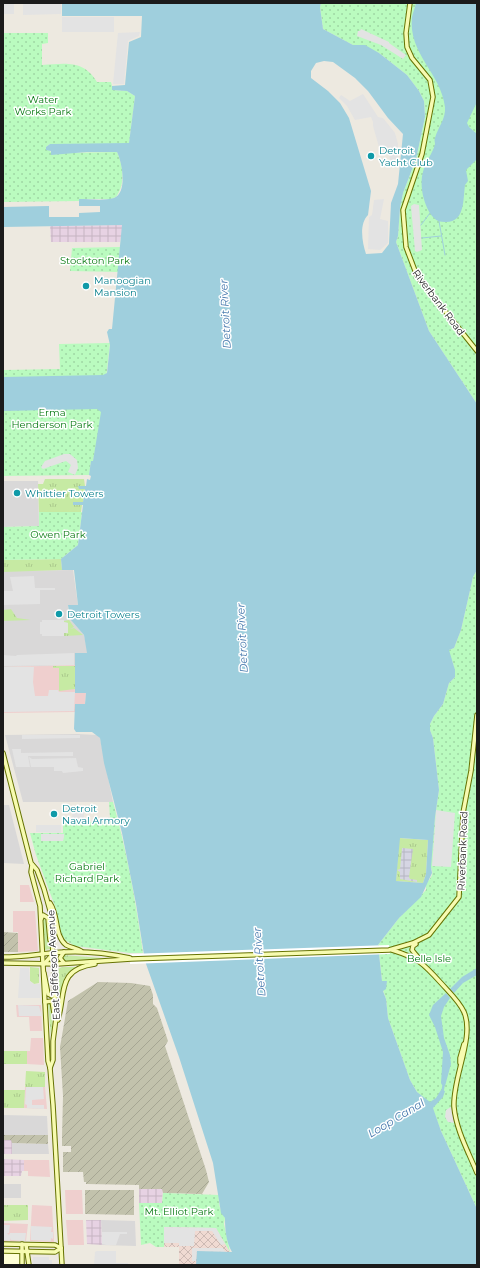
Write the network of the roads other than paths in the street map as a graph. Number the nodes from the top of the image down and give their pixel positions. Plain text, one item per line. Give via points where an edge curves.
1 (410, 3) edge
2 (477, 351) edge
3 (477, 715) edge
4 (3, 753) edge
5 (32, 865) junction
6 (48, 900) junction
7 (41, 921) junction
8 (426, 937) junction
9 (53, 945) junction
10 (390, 950) junction
11 (64, 952) junction
12 (82, 952) junction
13 (54, 953) junction
14 (43, 954) junction
15 (31, 956) junction
16 (3, 957) edge
17 (131, 959) junction
18 (115, 961) junction
19 (3, 963) edge
20 (64, 963) junction
21 (422, 963) junction
22 (31, 964) junction
23 (43, 964) junction
24 (54, 964) junction
25 (44, 972) junction
26 (55, 989) junction
27 (45, 1002) junction
28 (56, 1018) junction
29 (54, 1032) junction
30 (50, 1068) junction
31 (477, 1173) edge
32 (3, 1244) edge
33 (14, 1244) junction
34 (24, 1245) junction
35 (36, 1245) junction
36 (51, 1245) junction
37 (61, 1248) junction
38 (3, 1251) edge
39 (14, 1251) junction
40 (22, 1251) junction
41 (28, 1251) junction
42 (36, 1251) junction
43 (51, 1252) junction
44 (22, 1259) junction
45 (29, 1259) junction
46 (22, 1265) edge
47 (29, 1265) edge
48 (62, 1265) edge

1 - 2 street, Riverbank Road via 406,38 410,54 431,84 433,101 422,154 403,210 406,247 417,276
3 - 8 street, Riverbank Road via 471,771 462,813 460,895 440,923
4 - 5 street, East Jefferson Avenue
5 - 6 street, East Jefferson Avenue
5 - 7 street, East Jefferson Avenue via 31,872 40,906
6 - 9 street, East Jefferson Avenue
6 - 12 street via 54,909 61,939 68,946
7 - 9 street via 43,915 48,917 50,940
7 - 14 street, East Jefferson Avenue
8 - 10 street, Riverbank Road
8 - 21 street via 412,949
9 - 13 street, East Jefferson Avenue
10 - 17 street
10 - 21 street via 409,954
11 - 12 street
11 - 13 street
11 - 20 street via 60,958
12 - 17 street
13 - 14 street
13 - 23 street
13 - 24 street, East Jefferson Avenue
14 - 15 street
14 - 23 street, East Jefferson Avenue
15 - 16 street
15 - 22 street via 37,960
17 - 18 street
18 - 20 street
18 - 29 street via 83,965 69,974 64,985
19 - 22 street
20 - 24 street
21 - 31 street via 448,991 465,1016 467,1031 460,1058 455,1115
22 - 23 street
23 - 24 street
23 - 25 street, East Jefferson Avenue
24 - 26 street, East Jefferson Avenue
25 - 26 street via 48,995 52,996
25 - 27 street, East Jefferson Avenue
26 - 28 street, East Jefferson Avenue
27 - 28 street via 52,1001
27 - 30 street, East Jefferson Avenue
28 - 29 street, East Jefferson Avenue
29 - 30 street, East Jefferson Avenue via 53,1060
30 - 37 street, East Jefferson Avenue
32 - 33 street
33 - 34 street
33 - 39 street
34 - 35 street
34 - 40 street
34 - 41 street
35 - 36 street
35 - 42 street
36 - 37 street
36 - 43 street
37 - 43 street
37 - 48 street, East Jefferson Avenue
38 - 39 street
39 - 40 street
40 - 41 street
40 - 44 street
41 - 42 street
41 - 45 street
42 - 43 street
44 - 45 street
44 - 46 street
45 - 47 street

